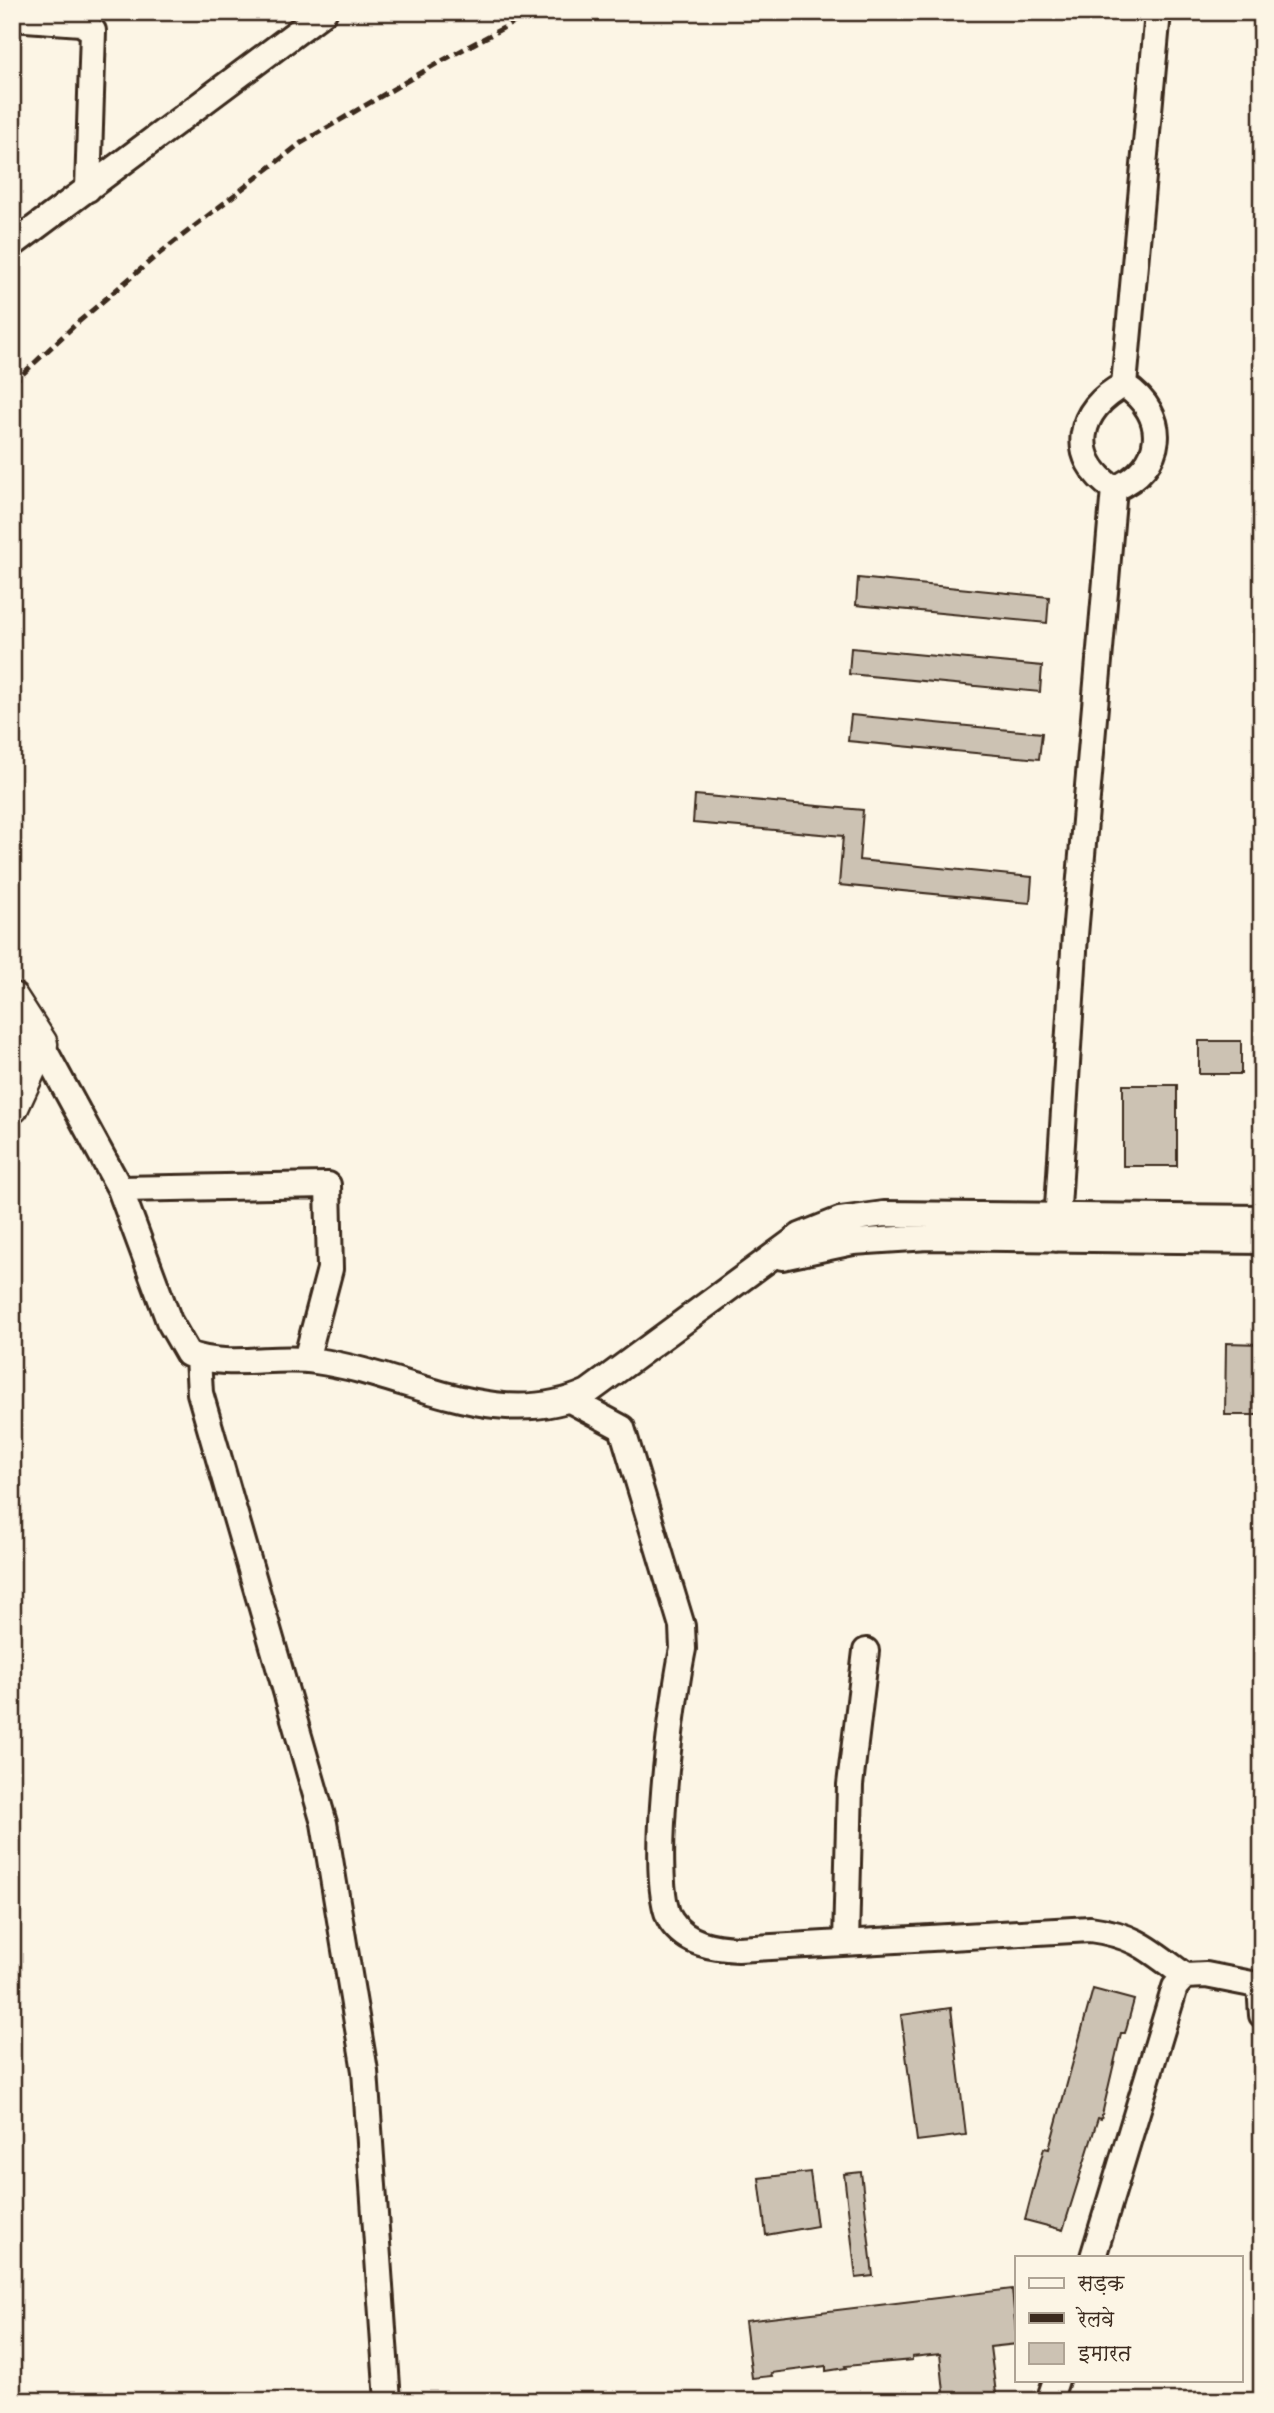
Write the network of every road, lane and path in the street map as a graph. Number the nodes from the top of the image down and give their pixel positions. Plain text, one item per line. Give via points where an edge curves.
1 (324, 12) edge
2 (1158, 12) edge
3 (12, 19) edge
4 (88, 189) junction
5 (12, 245) edge
6 (1124, 385) junction
7 (1114, 489) junction
8 (12, 999) edge
9 (41, 1044) junction
10 (12, 1107) edge
11 (120, 1189) junction
12 (1262, 1218) edge
13 (1057, 1227) junction
14 (1262, 1241) edge
15 (198, 1358) junction
16 (306, 1360) junction
17 (570, 1400) junction
18 (866, 1651) dead end
19 (845, 1942) junction
20 (1185, 1976) junction
21 (1261, 1986) edge
22 (1262, 2015) edge
23 (1093, 2256) edge
24 (1055, 2382) edge
25 (387, 2401) edge
26 (1049, 2401) edge

1 - 4 street
2 - 6 street
3 - 4 street via 81,23 93,31
4 - 5 street
6 - 7 street via 1099,400 1084,425 1087,458 1100,480
6 - 7 street via 1151,413 1157,442 1137,476
7 - 13 street via 1074,934
8 - 9 main road
9 - 10 main road
9 - 11 street
11 - 15 street via 181,1347
11 - 16 street via 328,1185 330,1269
12 - 13 street
13 - 14 street
13 - 17 street via 863,1216 809,1231 588,1392
15 - 16 street
15 - 25 street via 200,1394 324,1823 365,2071
16 - 17 street via 482,1403 542,1406
17 - 19 street via 622,1428 682,1626 662,1820 663,1883 670,1920 694,1941 721,1948
18 - 19 street via 850,1784
19 - 20 street via 1090,1928 1140,1942
20 - 21 street via 1206,1975
20 - 23 street via 1170,2001
21 - 22 street
24 - 26 street

